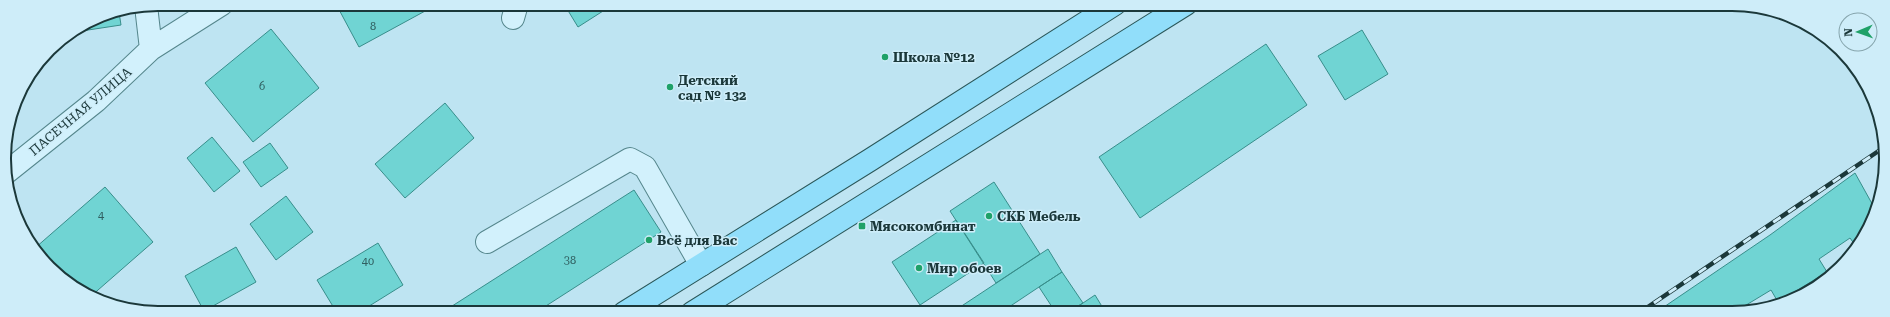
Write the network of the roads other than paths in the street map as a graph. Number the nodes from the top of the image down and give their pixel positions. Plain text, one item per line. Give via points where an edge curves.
1 (147, 11) edge
2 (211, 11) edge
3 (1104, 11) edge
4 (1175, 11) edge
5 (151, 49) junction
6 (11, 169) edge
7 (487, 242) dead end
8 (701, 265) junction
9 (635, 306) edge
10 (703, 306) edge

1 - 5 street
2 - 5 street, ПАСЕЧНАЯ УЛИЦА
3 - 8 main road
4 - 10 main road
5 - 6 street, ПАСЕЧНАЯ УЛИЦА via 96,101
7 - 8 street via 630,159 645,167
8 - 9 main road

